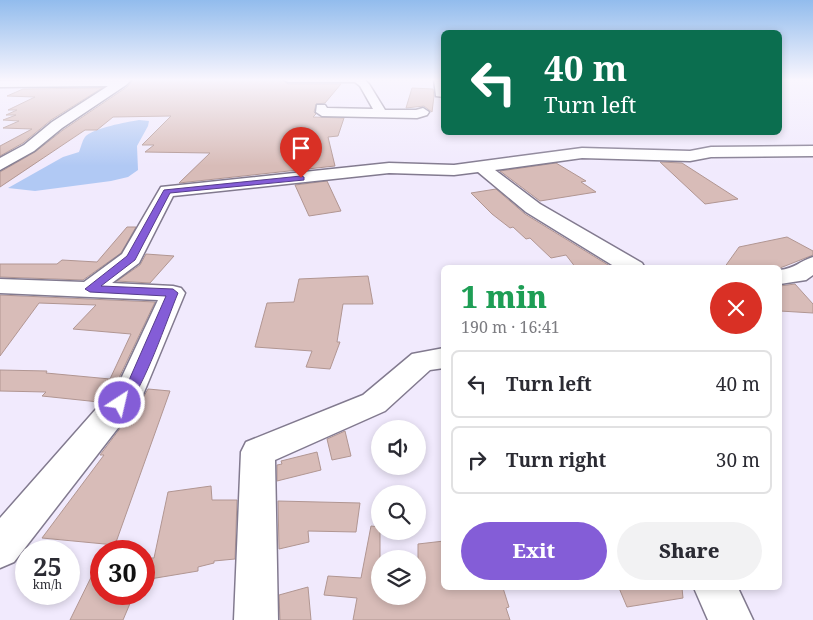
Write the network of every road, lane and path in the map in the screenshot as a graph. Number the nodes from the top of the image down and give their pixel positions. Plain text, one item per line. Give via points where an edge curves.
1 (83, 108) edge
2 (321, 108) dead end
3 (377, 108) edge
4 (423, 112) dead end
5 (376, 114) junction
6 (774, 138) dead end
7 (792, 151) junction
8 (813, 151) edge
9 (0, 165) edge
10 (481, 167) junction
11 (813, 264) edge
12 (629, 265) edge
13 (782, 277) edge
14 (0, 286) edge
15 (90, 289) junction
16 (441, 358) edge
17 (0, 548) edge
18 (716, 590) edge
19 (256, 620) edge
20 (731, 620) edge

1 - 9 street
2 - 5 street via 322,112 330,113
3 - 5 street
4 - 5 street
6 - 7 street
7 - 8 street
7 - 10 street via 711,152 690,156 582,153
10 - 12 street via 533,208
10 - 15 street via 454,170 389,168 167,191 131,258
11 - 13 street via 798,275
14 - 15 street
15 - 17 street via 173,293 132,389
16 - 19 street via 422,361 374,403 258,452
18 - 20 street

